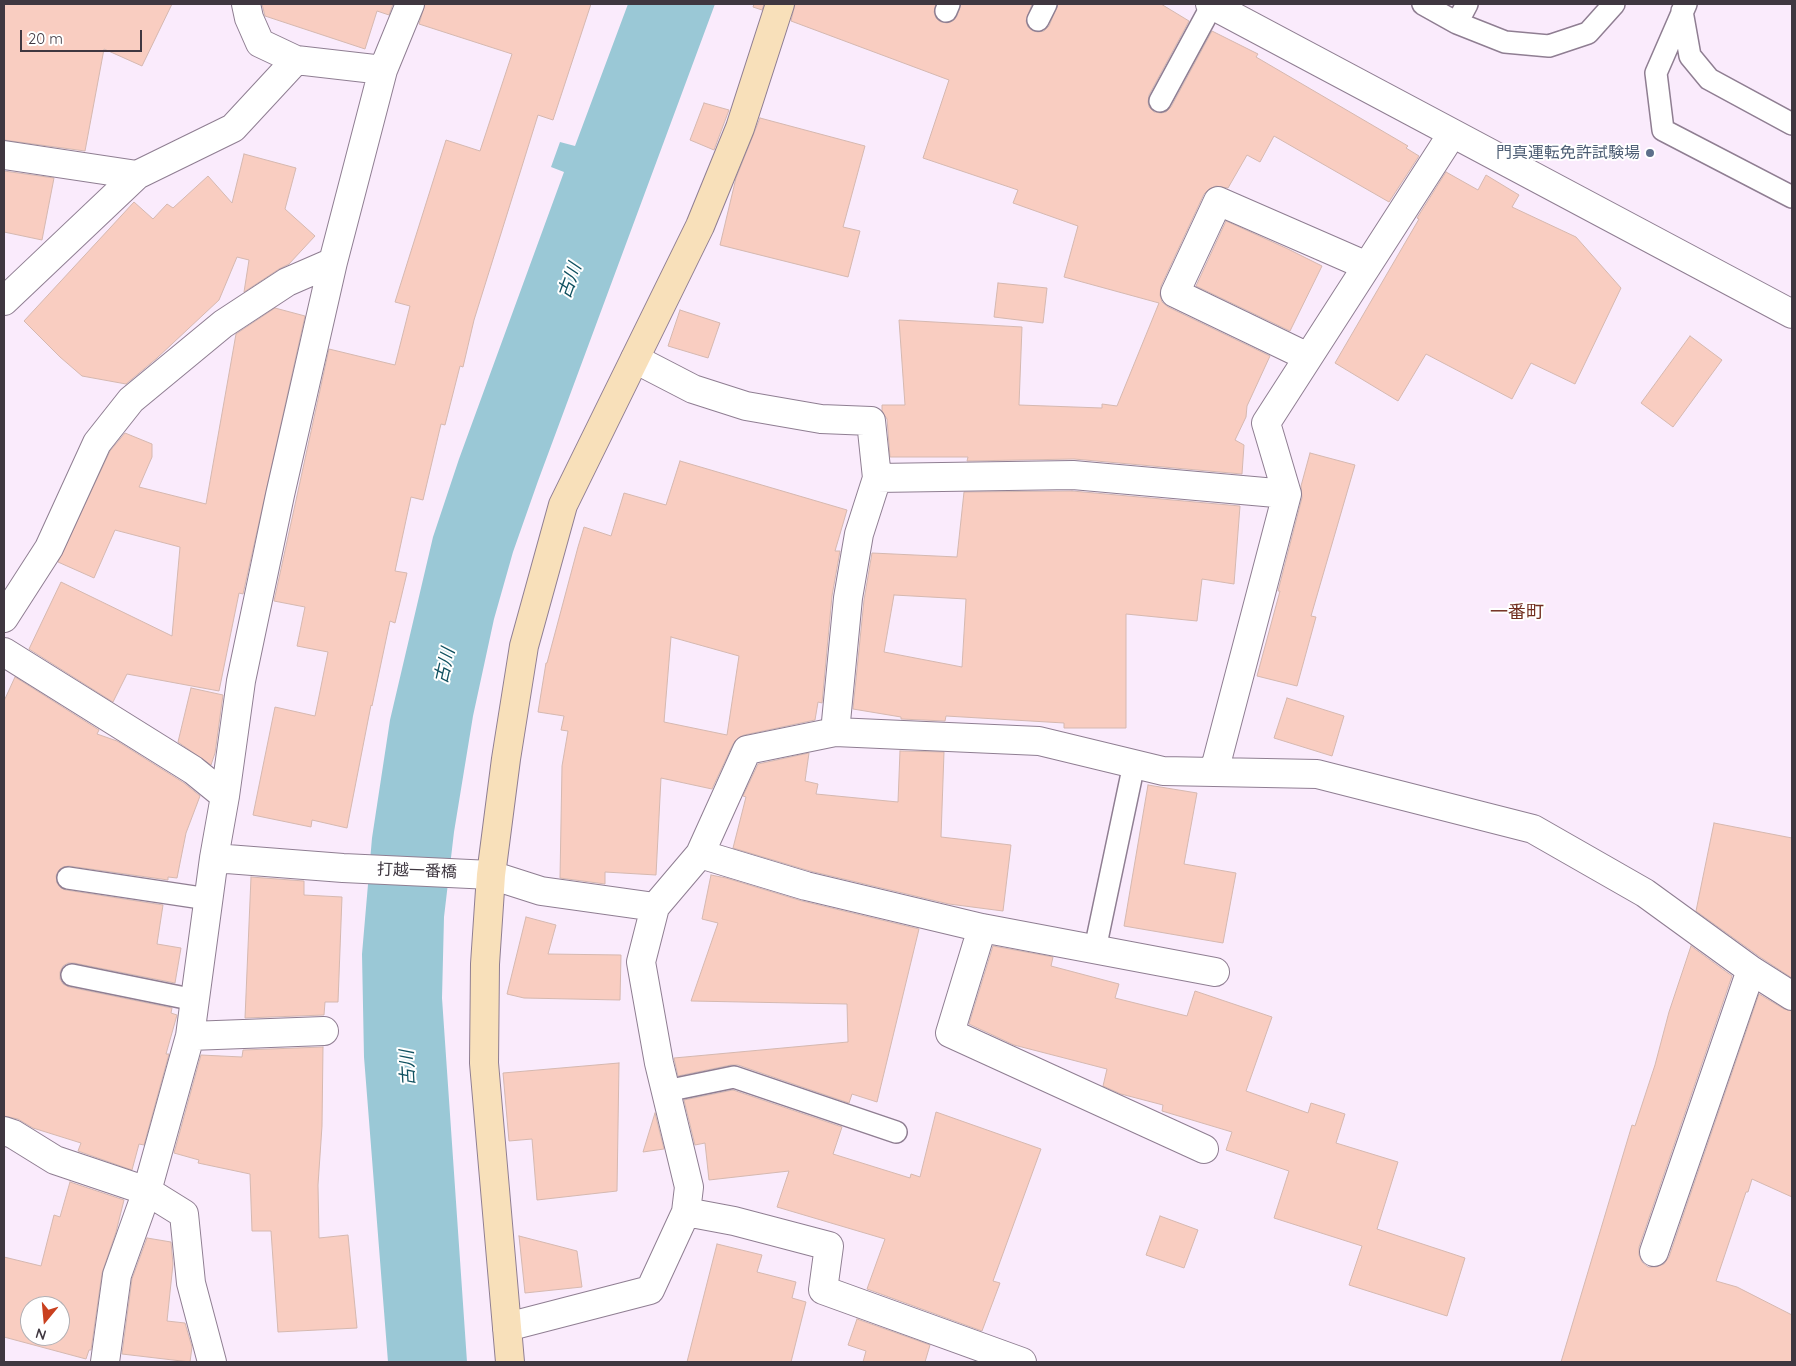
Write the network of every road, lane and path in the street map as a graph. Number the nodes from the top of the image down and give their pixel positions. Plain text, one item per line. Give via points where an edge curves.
1 (246, 4) edge
2 (410, 4) edge
3 (780, 4) edge
4 (1211, 4) edge
5 (1423, 4) edge
6 (1467, 4) edge
7 (1614, 4) edge
8 (1684, 7) edge
9 (1458, 23) junction
10 (296, 60) junction
11 (383, 70) junction
12 (1160, 100) dead end
13 (1792, 123) edge
14 (1452, 134) junction
15 (4, 155) edge
16 (137, 175) junction
17 (1792, 196) edge
18 (333, 262) junction
19 (1367, 266) junction
20 (4, 301) edge
21 (1792, 314) edge
22 (1308, 358) junction
23 (635, 359) junction
24 (876, 478) junction
25 (1287, 494) junction
26 (4, 618) edge
27 (4, 652) edge
28 (835, 732) junction
29 (1134, 764) junction
30 (1214, 772) junction
31 (225, 796) junction
32 (700, 854) junction
33 (214, 858) junction
34 (491, 874) junction
35 (68, 878) dead end
36 (208, 899) junction
37 (655, 907) junction
38 (982, 928) junction
39 (1095, 949) junction
40 (1751, 970) junction
41 (1215, 972) dead end
42 (72, 975) dead end
43 (1792, 996) edge
44 (195, 1000) junction
45 (324, 1031) dead end
46 (190, 1036) junction
47 (666, 1091) junction
48 (4, 1131) edge
49 (896, 1132) dead end
50 (1204, 1149) dead end
51 (147, 1191) junction
52 (686, 1212) junction
53 (1654, 1252) dead end
54 (506, 1326) junction
55 (105, 1362) edge
56 (212, 1362) edge
57 (510, 1362) edge
58 (1022, 1362) edge

1 - 10 street via 260,43
2 - 11 street
3 - 23 street via 736,137 700,226
4 - 12 lane
4 - 14 street
5 - 9 lane
6 - 9 lane
7 - 9 lane via 1588,33 1548,46 1505,42
8 - 13 lane via 1690,56 1709,79
8 - 17 lane via 1656,73 1663,130
10 - 11 street
10 - 16 street via 233,128
11 - 18 street
14 - 19 street
14 - 21 street
15 - 16 street
16 - 20 street
18 - 26 street via 288,282 223,324 131,400 97,443 49,548
18 - 31 street via 241,680
19 - 22 street
19 - 22 street via 1218,201 1175,293
22 - 25 street via 1266,422
23 - 24 street via 693,389 746,406 821,419 871,421
23 - 34 street via 564,505 524,646
24 - 25 street via 1073,475
24 - 28 street via 859,534 848,598
25 - 30 street
27 - 31 street via 193,770
28 - 29 street via 1040,741
28 - 32 street via 747,750
29 - 30 street via 1163,771
29 - 39 lane
30 - 40 street via 1317,774 1533,829 1645,893
31 - 33 street
32 - 37 street
32 - 38 street via 806,886
33 - 34 street, 打越一番橋
33 - 36 street
34 - 37 street, 打越一番橋 via 541,890
34 - 54 street via 485,964 484,1063
35 - 36 lane
36 - 44 street
37 - 47 street via 641,962
38 - 39 street
38 - 50 street via 950,1033
39 - 41 street
40 - 43 street
40 - 53 street
42 - 44 lane
44 - 46 street
45 - 46 street
46 - 51 street
47 - 49 lane via 734,1077
47 - 52 street via 689,1187
48 - 51 street via 55,1160
51 - 55 street via 117,1275
51 - 56 street via 184,1214 191,1282
52 - 54 street via 650,1290
52 - 58 street via 829,1246 823,1290
54 - 57 street

